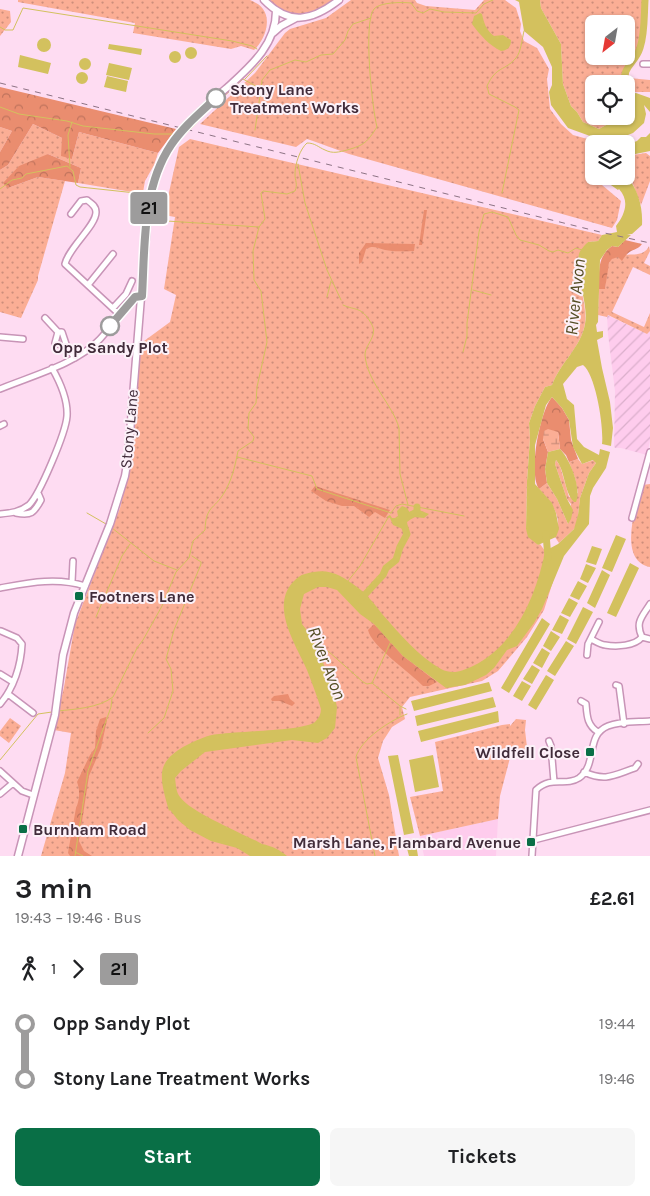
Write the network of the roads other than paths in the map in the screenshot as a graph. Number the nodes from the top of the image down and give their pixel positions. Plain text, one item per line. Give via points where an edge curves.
1 (264, 0) edge
2 (339, 0) edge
3 (276, 11) junction
4 (297, 18) junction
5 (274, 32) junction
6 (643, 64) dead end
7 (650, 64) edge
8 (71, 214) dead end
9 (113, 254) dead end
10 (132, 281) dead end
11 (88, 285) junction
12 (142, 296) junction
13 (113, 308) junction
14 (119, 314) junction
15 (45, 318) dead end
16 (58, 332) junction
17 (0, 337) edge
18 (23, 339) dead end
19 (67, 347) junction
20 (75, 358) junction
21 (52, 368) junction
22 (0, 389) edge
23 (650, 452) edge
24 (38, 493) junction
25 (16, 513) junction
26 (0, 514) edge
27 (632, 518) dead end
28 (73, 561) dead end
29 (72, 582) junction
30 (84, 586) junction
31 (0, 588) edge
32 (650, 604) edge
33 (599, 622) dead end
34 (0, 631) edge
35 (642, 637) junction
36 (650, 638) edge
37 (591, 639) junction
38 (587, 655) dead end
39 (0, 674) edge
40 (13, 682) junction
41 (616, 685) dead end
42 (8, 694) junction
43 (581, 701) dead end
44 (0, 704) edge
45 (33, 713) dead end
46 (650, 720) edge
47 (624, 724) junction
48 (598, 732) junction
49 (549, 741) dead end
50 (638, 764) dead end
51 (0, 771) edge
52 (584, 772) junction
53 (554, 782) junction
54 (13, 783) junction
55 (0, 794) edge
56 (33, 795) junction
57 (650, 810) edge
58 (534, 840) junction
59 (18, 856) edge
60 (532, 856) edge

1 - 3 main road
2 - 4 main road, Stony Lane via 314,15
3 - 4 main road
3 - 5 main road, Stony Lane
4 - 5 main road, Stony Lane
5 - 12 main road, Stony Lane via 256,60 190,122 162,162 151,192
6 - 7 street
8 - 11 street via 81,201 87,200 95,207 93,220 70,251 65,264
9 - 11 street
10 - 13 street via 126,294
11 - 13 street
12 - 14 street via 135,297
12 - 30 main road, Stony Lane via 125,476 110,524
13 - 14 street
14 - 20 street via 100,340
15 - 16 street
16 - 19 street via 62,332
16 - 19 street via 55,343
17 - 18 street
19 - 20 street
20 - 21 street
21 - 22 street
21 - 24 street via 66,400 67,416
23 - 27 street
24 - 25 street via 29,505
24 - 25 street via 42,500 34,511 26,515
25 - 26 street
28 - 29 street
29 - 30 street
29 - 31 street via 33,582
30 - 56 main road, Stony Lane via 63,655 55,715
32 - 35 street via 640,619 638,628
33 - 37 street
34 - 40 street via 17,638 22,644
35 - 36 street
35 - 37 street via 630,645 604,645
37 - 38 street
39 - 40 street
40 - 42 street
41 - 47 street via 619,686
42 - 44 street
42 - 45 street
43 - 48 street via 586,704 589,723
46 - 47 street
47 - 48 street
48 - 52 street
49 - 53 street
50 - 52 street via 635,768 603,778
51 - 54 street
52 - 53 street via 579,778
53 - 58 street via 543,784 536,790
54 - 55 street
54 - 56 street
56 - 59 main road, Stony Lane
57 - 58 street
58 - 60 street

